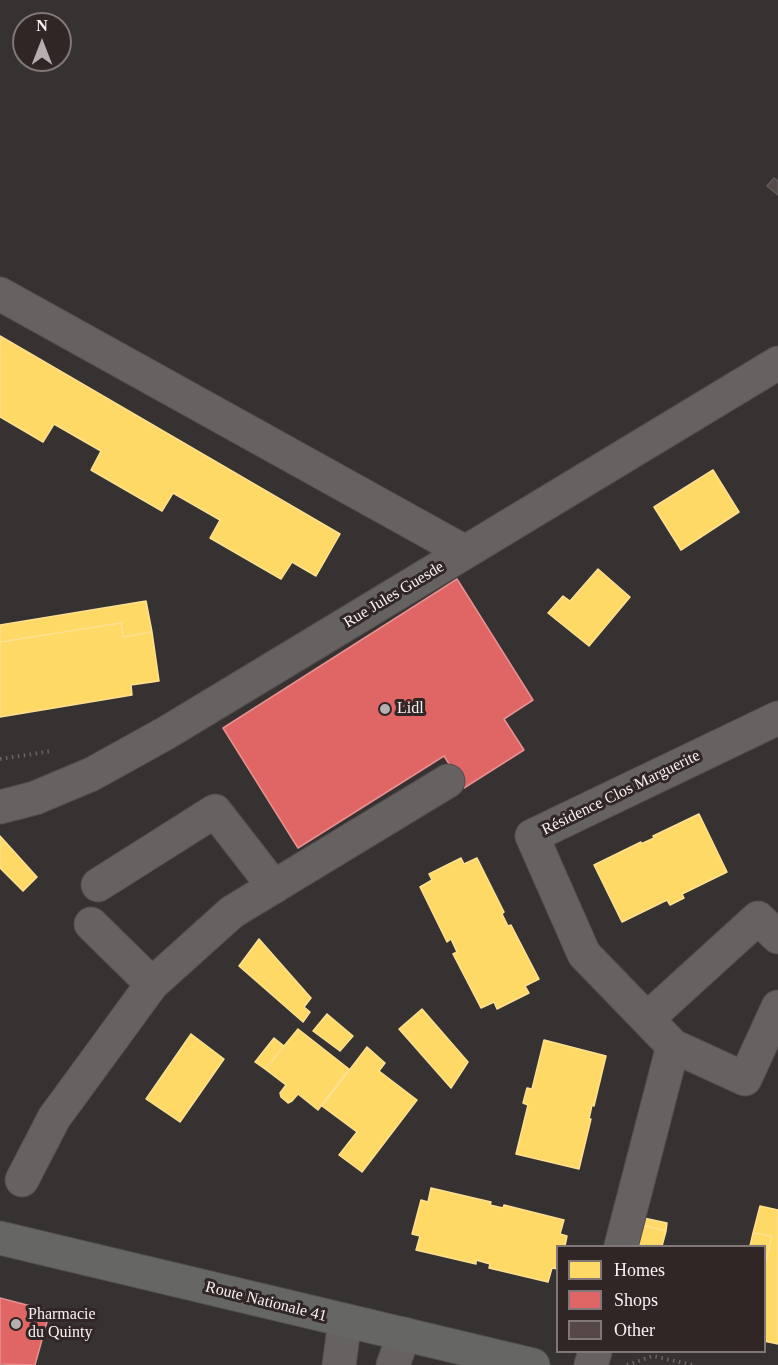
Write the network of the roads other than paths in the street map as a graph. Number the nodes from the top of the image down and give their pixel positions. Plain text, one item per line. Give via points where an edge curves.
1 (0, 294) edge
2 (778, 363) edge
3 (465, 552) junction
4 (778, 718) edge
5 (448, 781) dead end
6 (0, 807) edge
7 (98, 885) dead end
8 (274, 887) junction
9 (91, 924) dead end
10 (778, 937) edge
11 (152, 984) junction
12 (778, 1007) edge
13 (647, 1019) junction
14 (673, 1046) junction
15 (22, 1180) dead end
16 (0, 1239) edge
17 (621, 1245) edge
18 (345, 1321) junction
19 (404, 1334) junction
20 (339, 1365) edge
21 (393, 1365) edge
22 (533, 1365) edge

1 - 3 street
2 - 3 street, Rue Jules Guesde
3 - 6 street, Rue Jules Guesde via 92,774 35,798
4 - 13 street, Résidence Clos Marguerite via 532,836 584,954
5 - 8 street
7 - 8 street via 214,811
8 - 11 street via 232,912
9 - 11 street
10 - 13 street via 758,918
11 - 15 street via 54,1118
12 - 14 street, Résidence Clos Marguerite via 745,1079
13 - 14 street, Résidence Clos Marguerite
14 - 17 street
16 - 18 main road, Route Nationale 41
18 - 19 main road, Route Nationale 41
18 - 20 street
19 - 21 street
19 - 22 main road, Route Nationale 41

